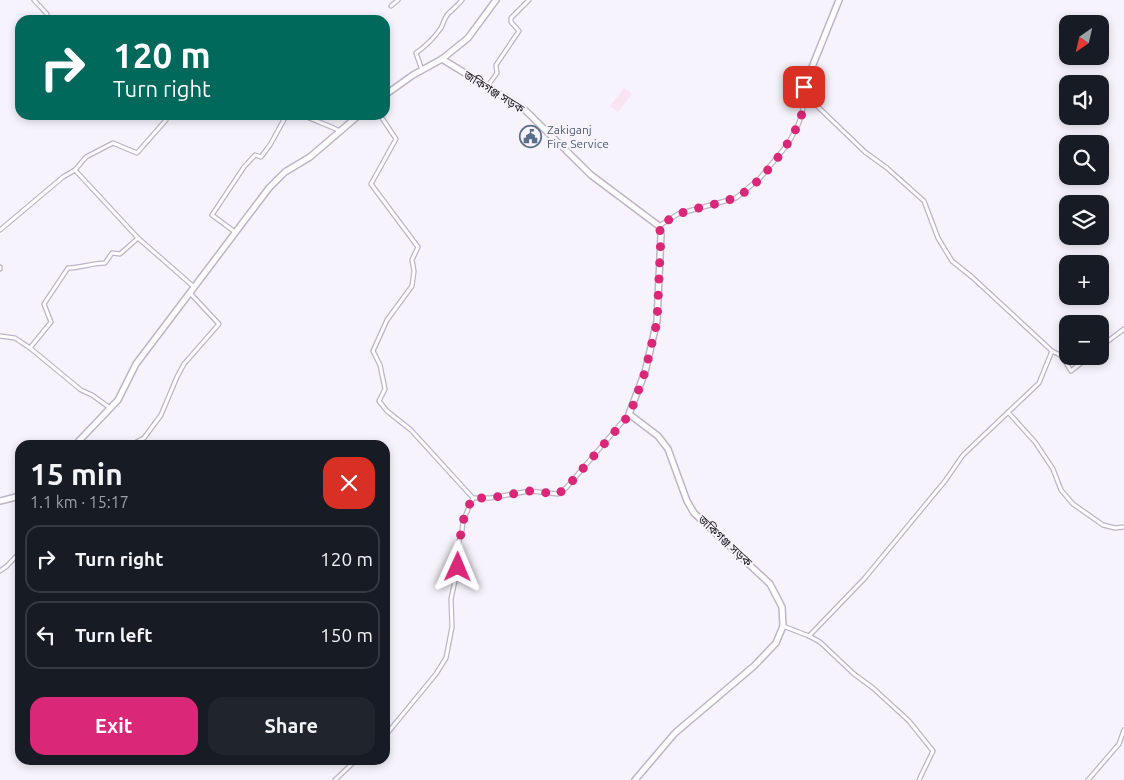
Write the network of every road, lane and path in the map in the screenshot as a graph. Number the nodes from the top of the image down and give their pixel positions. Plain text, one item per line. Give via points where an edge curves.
1 (34, 0) edge
2 (398, 0) edge
3 (462, 0) edge
4 (496, 0) edge
5 (529, 0) edge
6 (839, 0) edge
7 (391, 6) dead end
8 (47, 14) dead end
9 (442, 59) junction
10 (422, 70) junction
11 (487, 87) junction
12 (804, 87) junction
13 (390, 92) edge
14 (166, 120) edge
15 (284, 120) edge
16 (313, 120) edge
17 (351, 120) edge
18 (383, 120) edge
19 (340, 131) junction
20 (75, 170) junction
21 (659, 226) junction
22 (0, 230) edge
23 (236, 232) junction
24 (138, 238) junction
25 (194, 288) junction
26 (190, 293) junction
27 (1124, 329) edge
28 (0, 336) edge
29 (1109, 340) edge
30 (30, 348) junction
31 (1052, 351) junction
32 (1059, 354) edge
33 (1068, 365) edge
34 (1079, 365) edge
35 (110, 408) junction
36 (1008, 412) junction
37 (630, 414) junction
38 (79, 440) edge
39 (140, 440) edge
40 (15, 497) edge
41 (472, 498) junction
42 (0, 501) edge
43 (1124, 527) edge
44 (15, 557) edge
45 (0, 571) edge
46 (783, 626) junction
47 (809, 636) junction
48 (390, 730) edge
49 (1124, 730) edge
50 (351, 765) edge
51 (335, 780) edge
52 (635, 780) edge
53 (919, 780) edge
54 (1088, 780) edge

1 - 8 street
2 - 7 street
3 - 10 street via 447,14 433,39 416,53
4 - 9 main road via 468,38
5 - 11 street via 511,18 519,31 496,65 497,73
6 - 12 main road
9 - 10 main road
9 - 11 main road, জকিগঞ্জ সড়ক
10 - 13 main road
11 - 21 main road, জকিগঞ্জ সড়ক via 524,110 591,175
12 - 21 street via 798,125 788,144 760,178 736,198 678,214
12 - 31 street via 814,103 865,152 924,201 938,238 952,261
14 - 20 street via 137,153 113,143 86,158
15 - 23 street via 270,145 244,168 212,215
16 - 19 street
17 - 19 main road
18 - 41 street via 396,139 371,184 418,247 412,260 412,286 387,320 373,351 385,389 379,401 411,430
19 - 23 main road via 280,177
20 - 22 street
20 - 24 street
21 - 37 main road via 657,322 645,372
23 - 25 main road
24 - 25 street
24 - 30 street via 120,254 112,253 105,263 68,268 44,304 51,322
25 - 26 main road
26 - 35 main road via 136,364 118,400
26 - 39 street via 219,324 184,364 161,415
27 - 29 street
28 - 30 street via 15,338
30 - 35 street via 81,390
31 - 32 street
31 - 36 street via 1038,383
33 - 34 street via 1072,371
35 - 38 main road
36 - 43 street via 1035,442 1053,469 1061,490 1073,504 1103,525
36 - 47 street via 963,455 864,579
37 - 41 street via 558,494 530,491
37 - 46 main road, জকিগঞ্জ সড়ক via 668,448 694,512 770,584 782,607
40 - 42 main road
41 - 48 street via 457,548 458,567 446,658
44 - 45 street
46 - 47 street
46 - 52 main road via 776,643 754,666 675,733
47 - 53 street via 879,693 909,721 933,750
49 - 54 street via 1119,744
50 - 51 street

